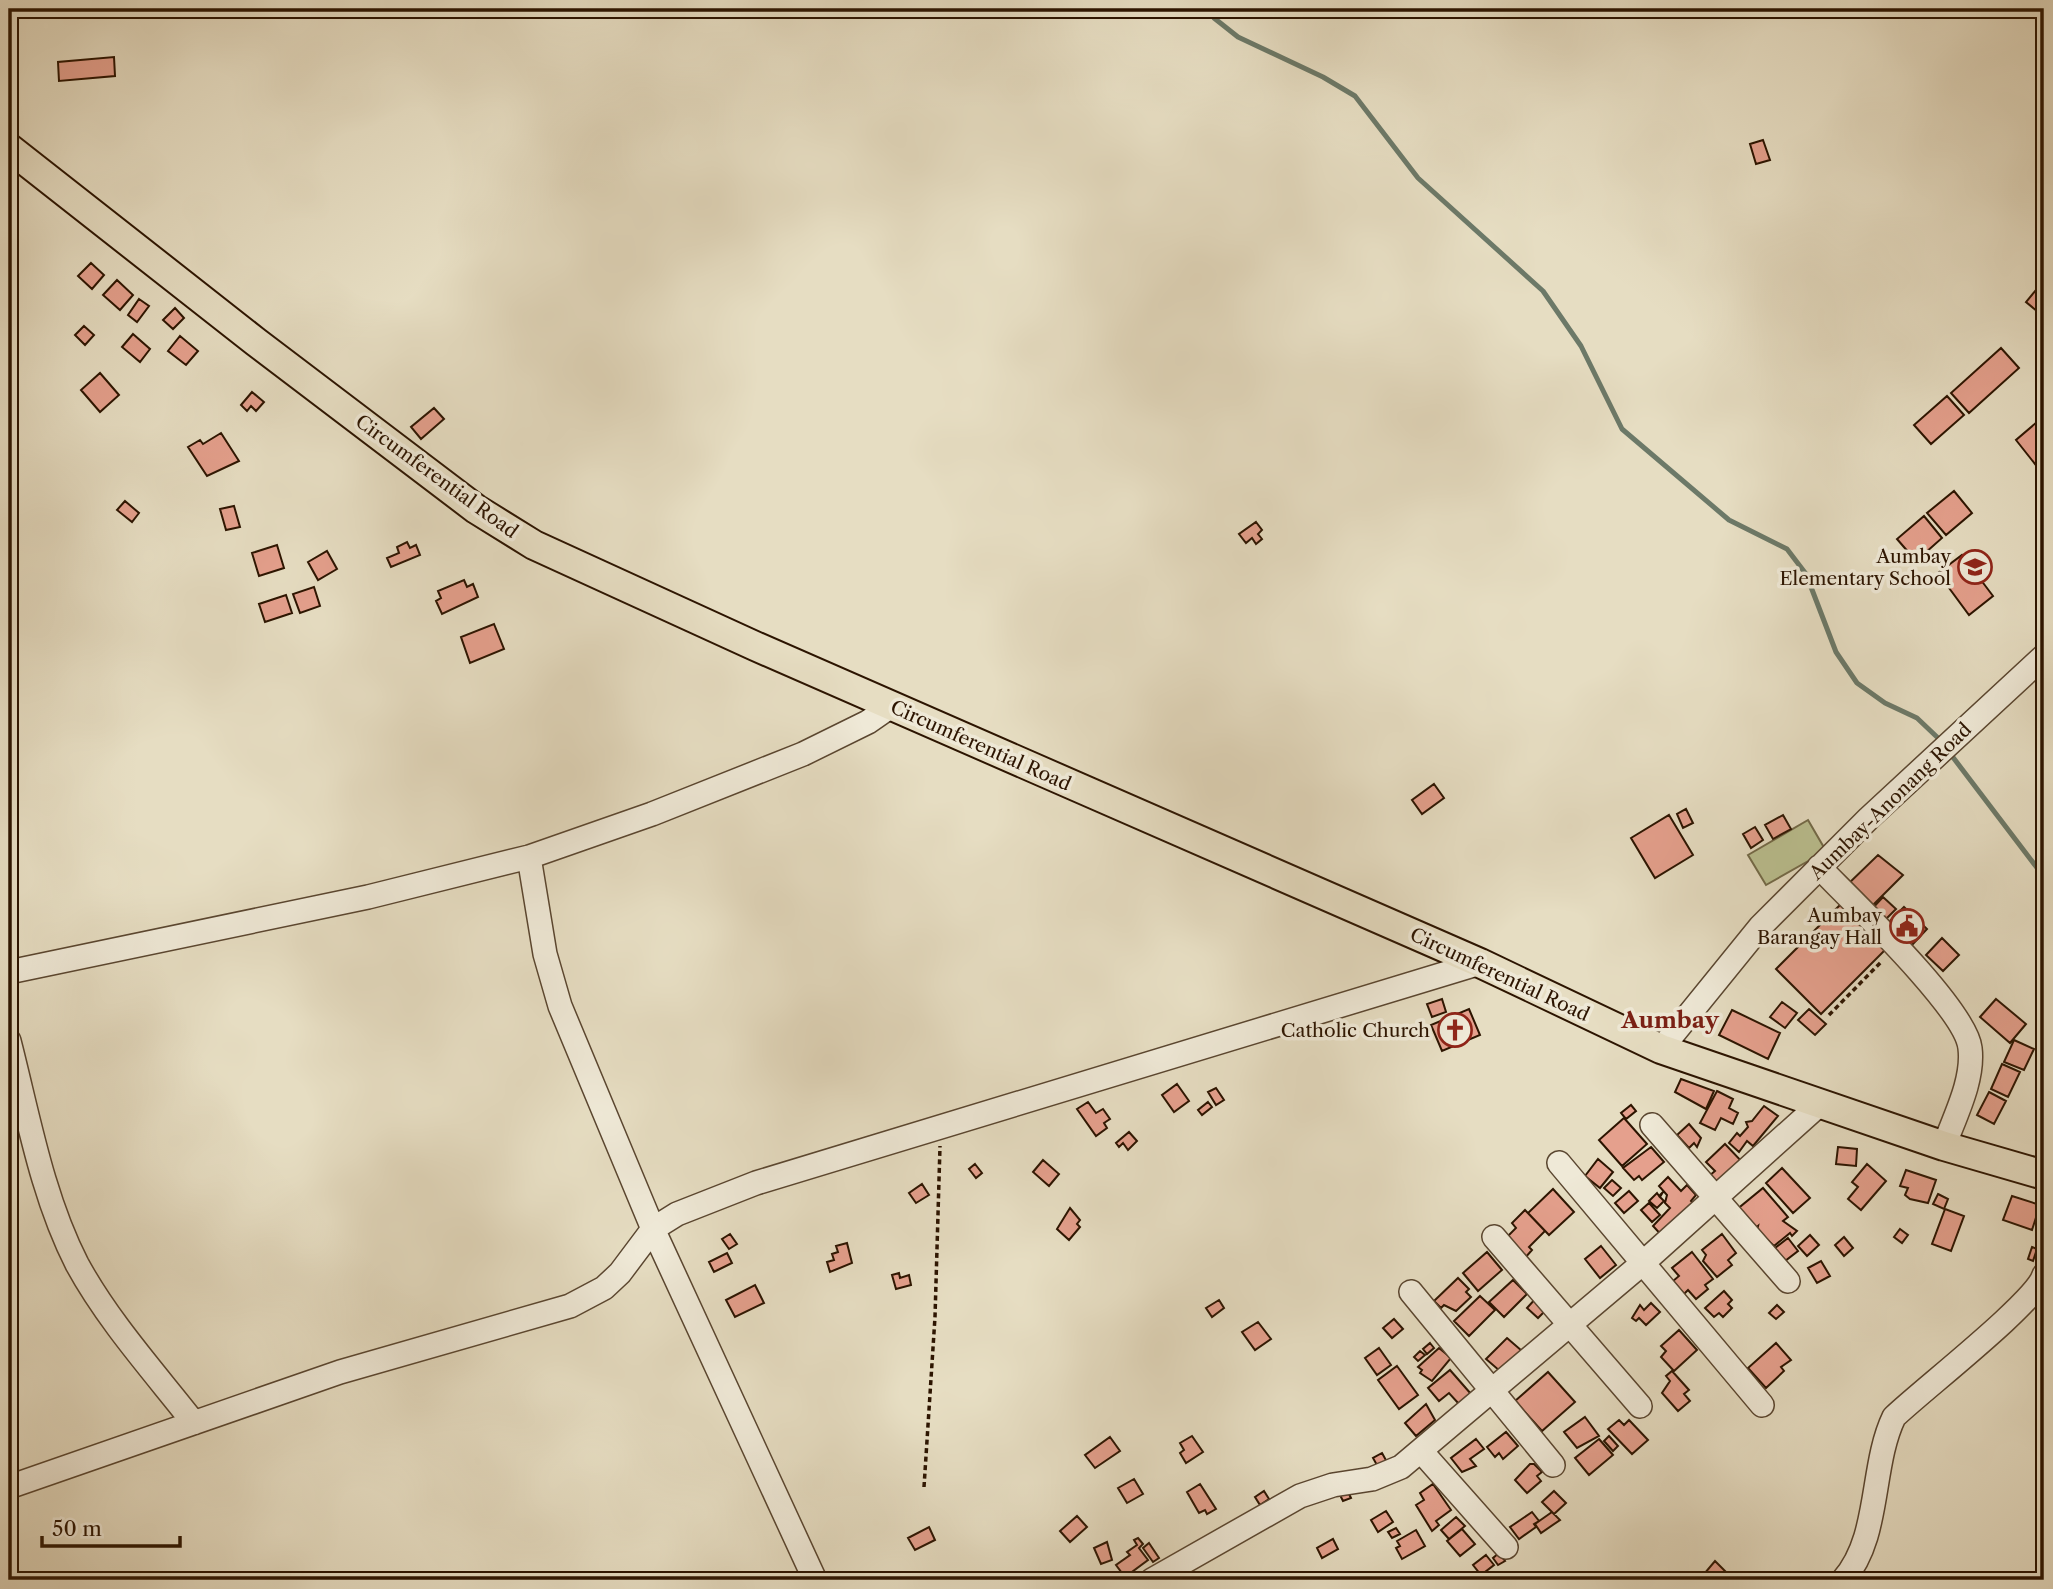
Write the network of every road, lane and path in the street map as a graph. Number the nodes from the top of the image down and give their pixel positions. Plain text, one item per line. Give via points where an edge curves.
1 (9, 148) edge
2 (2044, 656) edge
3 (891, 706) junction
4 (529, 857) junction
5 (1819, 867) junction
6 (1896, 948) junction
7 (1480, 963) junction
8 (9, 972) edge
9 (1829, 1015) dead end
10 (9, 1041) edge
11 (1661, 1049) junction
12 (1821, 1103) junction
13 (1653, 1125) dead end
14 (940, 1127) junction
15 (1944, 1146) junction
16 (1559, 1163) dead end
17 (2044, 1175) edge
18 (1715, 1199) junction
19 (653, 1229) junction
20 (1494, 1237) dead end
21 (1644, 1262) junction
22 (2044, 1275) edge
23 (1788, 1281) dead end
24 (1411, 1292) dead end
25 (1568, 1325) junction
26 (1492, 1389) junction
27 (1762, 1405) dead end
28 (1640, 1406) dead end
29 (194, 1423) junction
30 (1421, 1451) junction
31 (1553, 1465) dead end
32 (9, 1487) edge
33 (924, 1487) dead end
34 (1506, 1547) dead end
35 (815, 1580) edge
36 (1153, 1580) edge
37 (1843, 1580) edge

1 - 3 main road, Circumferential Road via 256,342 513,534
2 - 5 street, Aumbay-Anonang Road
3 - 4 street via 803,754
3 - 7 main road, Circumferential Road
4 - 8 street via 368,897
4 - 19 street via 545,954 560,1006
5 - 6 street
5 - 11 street, Aumbay-Anonang Road via 1760,927
6 - 9 path
6 - 15 street via 1959,1018 1970,1047 1967,1082
7 - 11 main road, Circumferential Road
7 - 14 street
10 - 29 street via 44,1174 78,1265
11 - 12 main road, Circumferential Road
12 - 15 main road, Circumferential Road
12 - 18 street
13 - 18 street
14 - 19 street via 756,1183 677,1214
14 - 33 path
15 - 17 main road, Circumferential Road
16 - 21 street
18 - 21 street
18 - 23 street
19 - 29 street via 604,1288 570,1306 340,1373
19 - 35 street
20 - 25 street
21 - 25 street
21 - 27 street
22 - 37 street via 2022,1305 1894,1417 1883,1440 1862,1542
24 - 26 street
25 - 26 street
25 - 28 street
26 - 30 street
26 - 31 street
29 - 32 street
30 - 34 street
30 - 36 street via 1387,1474 1300,1496

